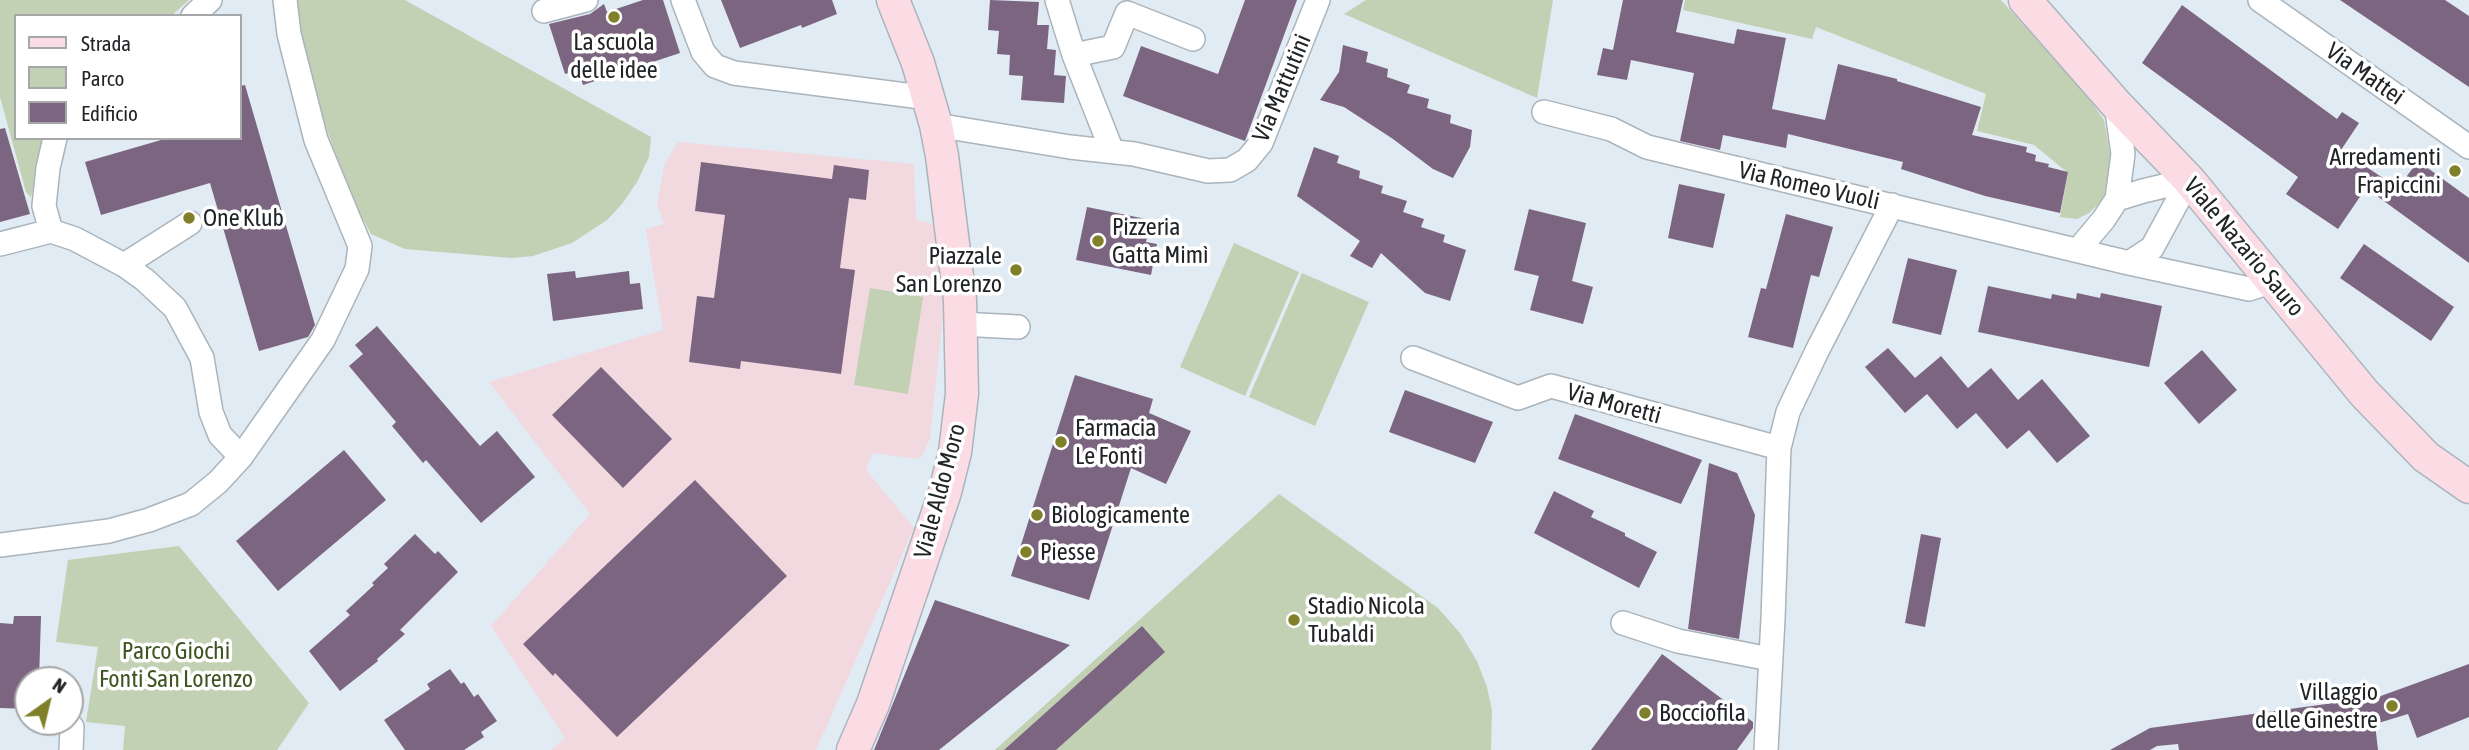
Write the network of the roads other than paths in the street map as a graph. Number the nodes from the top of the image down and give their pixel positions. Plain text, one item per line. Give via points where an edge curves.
1 (210, 0) edge
2 (285, 0) edge
3 (586, 0) edge
4 (683, 0) edge
5 (893, 0) edge
6 (1057, 0) edge
7 (1318, 0) edge
8 (2025, 0) edge
9 (2260, 0) edge
10 (1130, 6) edge
11 (544, 11) dead end
12 (195, 14) edge
13 (1193, 39) dead end
14 (1074, 55) junction
15 (2116, 104) junction
16 (932, 111) junction
17 (1544, 112) dead end
18 (55, 140) edge
19 (2469, 147) edge
20 (1112, 151) junction
21 (2189, 180) junction
22 (2117, 200) junction
23 (1892, 205) junction
24 (190, 223) dead end
25 (51, 231) junction
26 (0, 244) edge
27 (2078, 250) junction
28 (2129, 263) junction
29 (124, 264) junction
30 (2273, 281) junction
31 (960, 324) junction
32 (1018, 327) dead end
33 (1413, 358) dead end
34 (1779, 449) junction
35 (241, 457) junction
36 (2469, 487) edge
37 (0, 545) edge
38 (1623, 623) dead end
39 (1770, 659) junction
40 (853, 750) edge
41 (1766, 750) edge

1 - 12 street
2 - 35 street via 316,140 360,246 357,269 323,340
3 - 11 street
4 - 16 street via 703,52 715,66
5 - 16 street, Viale Aldo Moro
6 - 14 street
7 - 20 street, Via Mattutini via 1267,130 1254,153 1240,165 1208,171
8 - 15 street, Viale Nazario Sauro
9 - 19 street, Via Mattei
10 - 13 street
10 - 14 street via 1112,47
14 - 20 street
15 - 21 street, Viale Nazario Sauro
15 - 22 street via 2123,154
16 - 20 street, Via Mattutini
16 - 31 street, Viale Aldo Moro
17 - 23 street, Via Romeo Vuoli via 1611,129 1647,147
18 - 25 street via 44,206
21 - 22 street
21 - 28 street via 2152,248
21 - 30 street, Viale Nazario Sauro
22 - 27 street
23 - 27 street, Via Romeo Vuoli
23 - 34 street via 1788,412
24 - 29 street
25 - 26 street
25 - 29 street
27 - 28 street, Via Romeo Vuoli
28 - 30 street, Via Romeo Vuoli via 2249,289
29 - 35 street via 175,308 202,358 211,412 220,435
30 - 36 street, Viale Nazario Sauro via 2364,393 2426,457
31 - 32 street
31 - 40 street, Viale Aldo Moro via 962,394 945,492 873,705
33 - 34 street, Via Moretti via 1518,398 1551,386
34 - 39 street
35 - 37 street via 191,504 149,520 108,531
38 - 39 street via 1678,641
39 - 41 street

